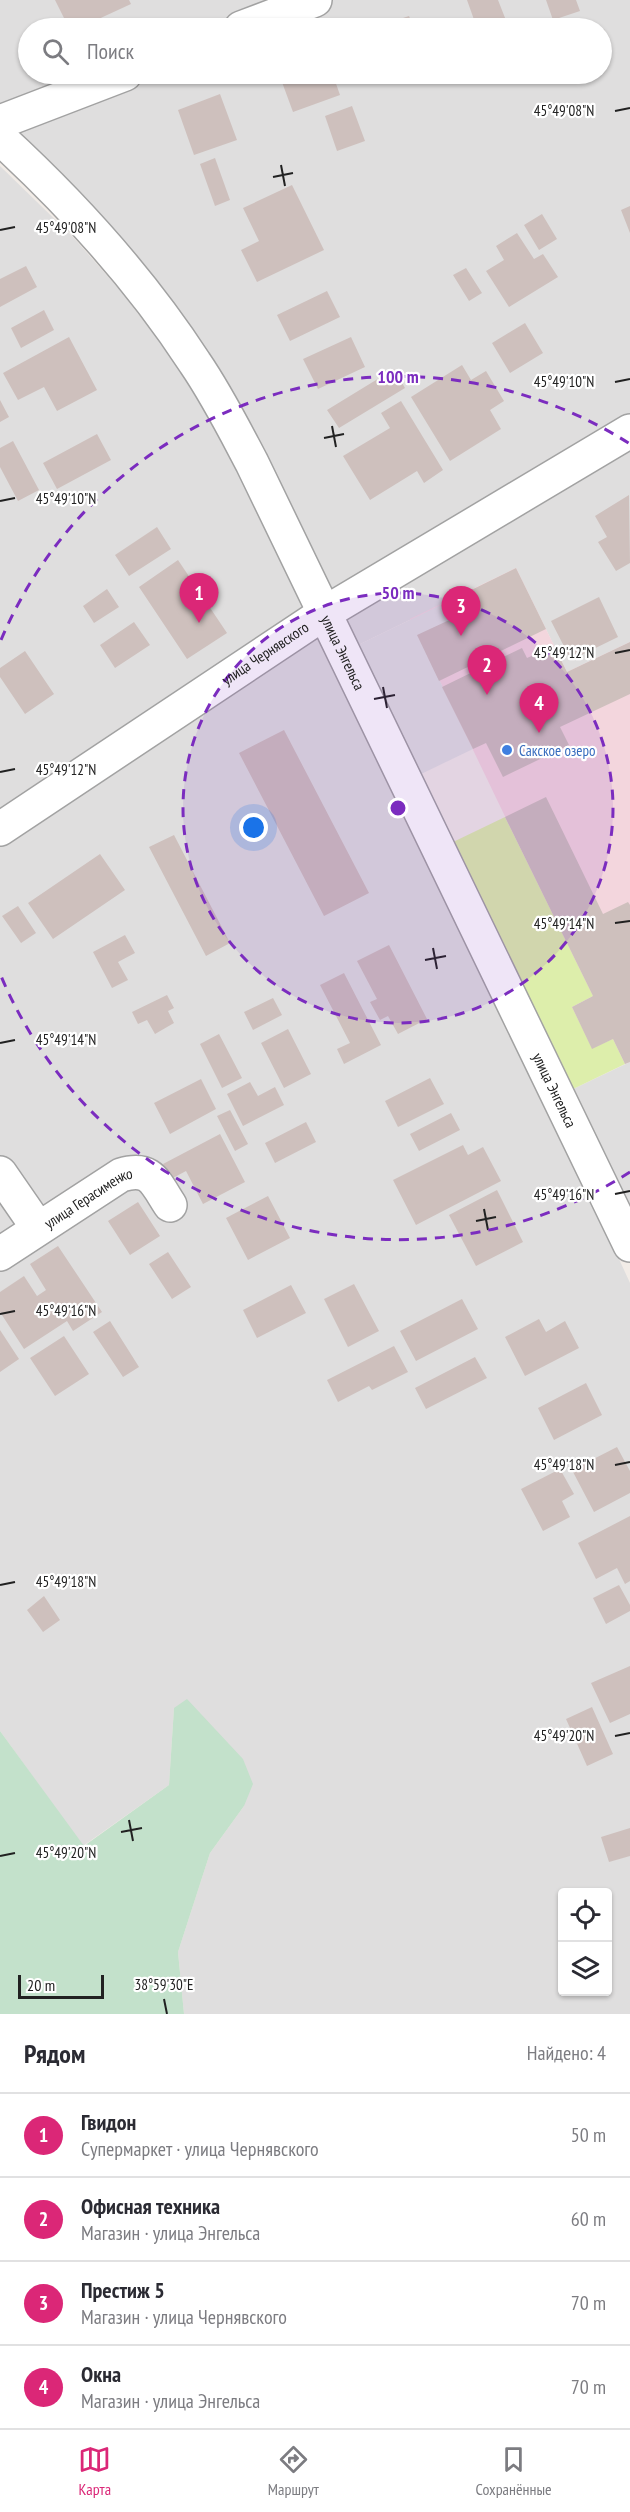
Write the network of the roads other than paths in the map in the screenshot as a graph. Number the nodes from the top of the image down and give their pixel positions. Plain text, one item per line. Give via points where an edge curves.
1 (315, 0) edge
2 (267, 18) edge
3 (99, 84) edge
4 (0, 122) edge
5 (0, 138) edge
6 (630, 431) edge
7 (323, 614) junction
8 (0, 829) edge
9 (0, 1173) edge
10 (170, 1205) dead end
11 (38, 1228) junction
12 (630, 1245) edge
13 (0, 1254) edge

1 - 2 street
3 - 4 street
5 - 7 street, улица Энгельса via 106,245 195,363 252,463
6 - 7 street, улица Чернявского
7 - 8 street, улица Чернявского
7 - 12 street, улица Энгельса
9 - 11 street
10 - 11 street, улица Герасименко via 152,1177 133,1171
11 - 13 street, улица Герасименко

